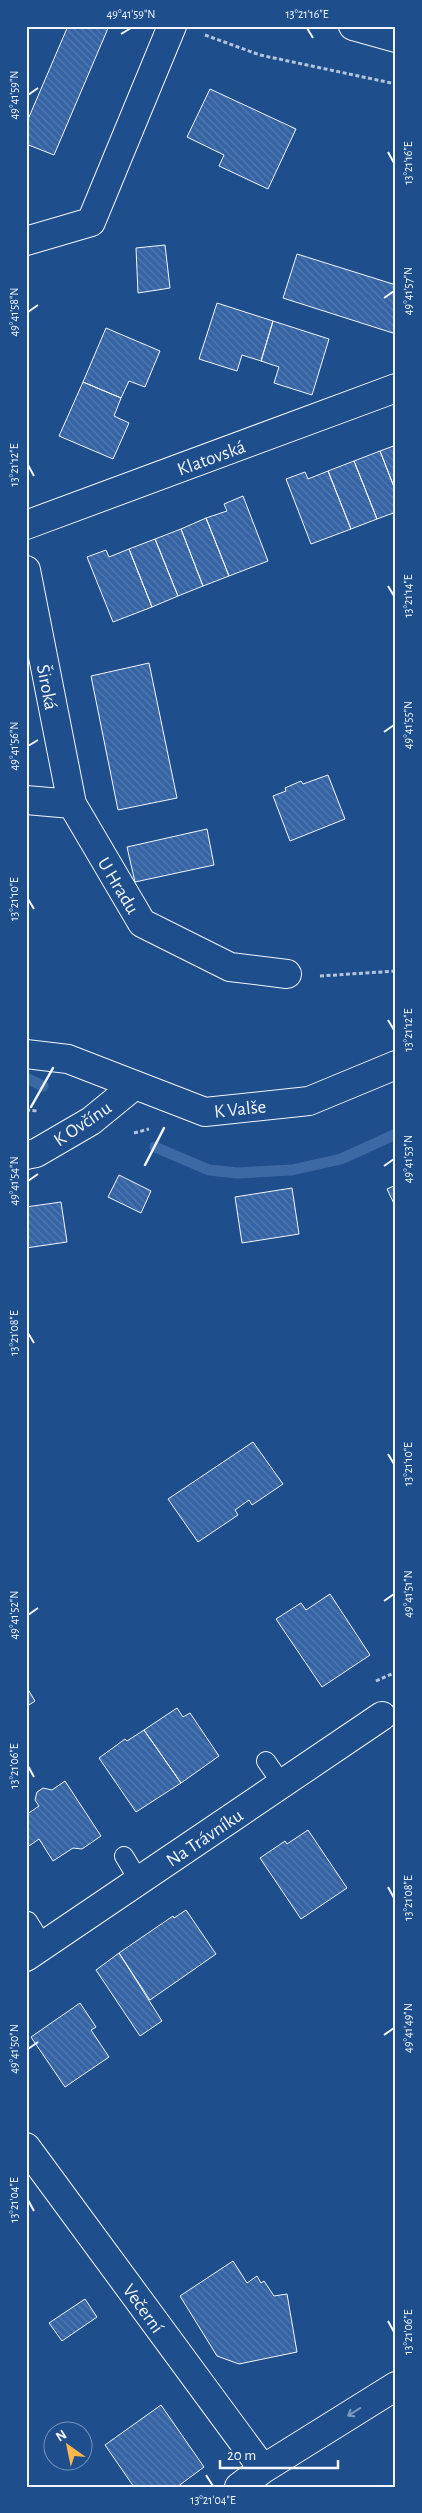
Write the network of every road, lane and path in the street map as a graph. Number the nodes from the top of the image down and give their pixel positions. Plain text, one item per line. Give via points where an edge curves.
1 (352, 26) edge
2 (184, 29) edge
3 (396, 38) edge
4 (396, 84) edge
5 (26, 241) edge
6 (396, 388) edge
7 (26, 525) edge
8 (26, 570) edge
9 (26, 800) edge
10 (72, 804) junction
11 (396, 971) edge
12 (287, 974) joint
13 (26, 1054) edge
14 (396, 1065) edge
15 (135, 1085) junction
16 (26, 1155) edge
17 (382, 1716) dead end
18 (266, 1761) dead end
19 (282, 1784) junction
20 (124, 1856) dead end
21 (139, 1881) junction
22 (28, 1921) dead end
23 (35, 1951) edge
24 (26, 2147) edge
25 (396, 2386) edge
26 (263, 2469) junction
27 (239, 2487) edge

1 - 3 street
2 - 4 path via 260,55
2 - 5 street via 91,222
6 - 7 street, Klatovská
8 - 10 street, Široká
9 - 10 street
10 - 12 street, U Hradu via 142,923 230,967
11 - 12 path via 332,976
13 - 15 street, K Valše via 68,1058
14 - 15 street, K Valše via 309,1102 205,1112
15 - 16 street, K Ovčínu via 92,1121 36,1153
17 - 19 street, Na Trávníku
18 - 19 lane
19 - 21 street, Na Trávníku
20 - 21 lane
21 - 23 street, Na Trávníku
22 - 23 lane
24 - 26 street, Večerní
25 -> 26 street
26 - 27 street

